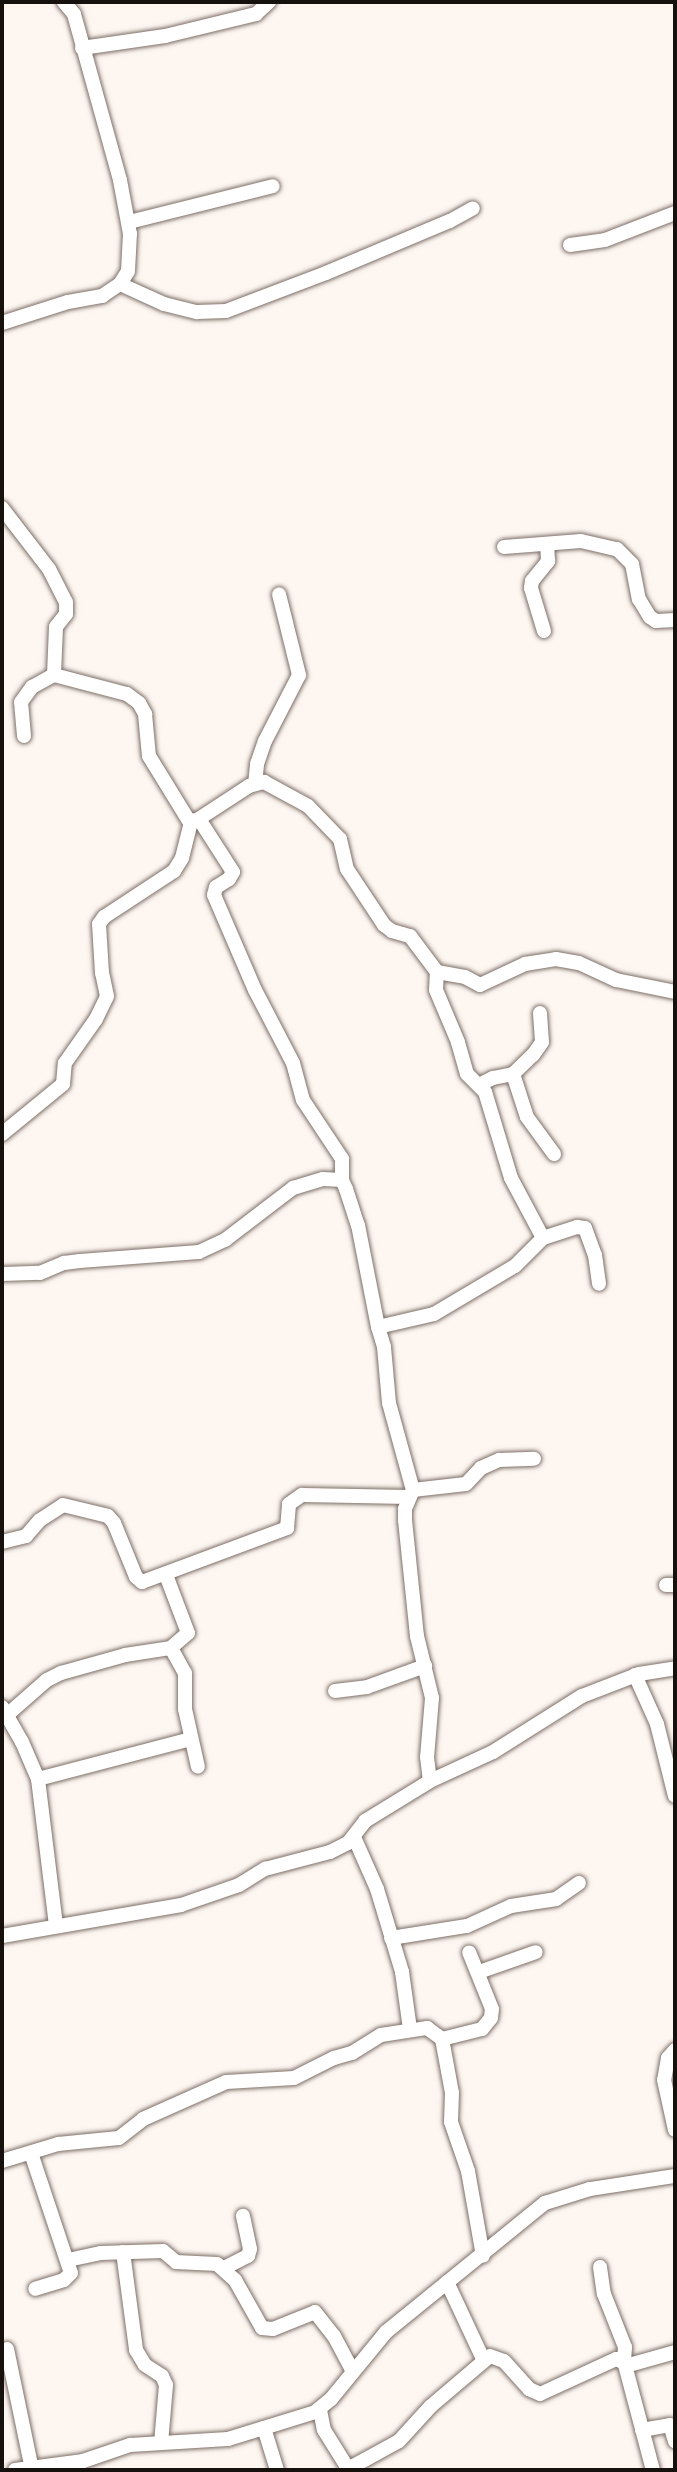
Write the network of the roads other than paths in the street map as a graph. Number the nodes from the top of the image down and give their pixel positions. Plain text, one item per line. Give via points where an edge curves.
1 (64, 2) edge
2 (269, 2) edge
3 (82, 48) junction
4 (274, 186) dead end
5 (473, 208) dead end
6 (675, 213) edge
7 (129, 222) junction
8 (570, 245) dead end
9 (120, 284) junction
10 (2, 323) edge
11 (2, 508) edge
12 (547, 544) junction
13 (504, 547) dead end
14 (279, 594) dead end
15 (675, 620) edge
16 (544, 631) dead end
17 (54, 675) junction
18 (24, 736) dead end
19 (255, 784) junction
20 (195, 820) junction
21 (437, 972) junction
22 (675, 992) edge
23 (540, 1013) dead end
24 (513, 1074) junction
25 (480, 1085) junction
26 (2, 1134) edge
27 (554, 1154) dead end
28 (342, 1180) junction
29 (543, 1238) junction
30 (2, 1274) edge
31 (599, 1284) dead end
32 (378, 1327) junction
33 (534, 1459) dead end
34 (411, 1493) junction
35 (2, 1542) edge
36 (166, 1575) junction
37 (170, 1648) junction
38 (425, 1666) junction
39 (675, 1668) edge
40 (635, 1675) junction
41 (335, 1691) dead end
42 (4, 1711) edge
43 (191, 1740) junction
44 (198, 1767) dead end
45 (38, 1779) junction
46 (430, 1781) junction
47 (675, 1796) edge
48 (354, 1837) junction
49 (579, 1883) dead end
50 (56, 1926) junction
51 (2, 1936) edge
52 (391, 1938) junction
53 (469, 1952) dead end
54 (536, 1952) dead end
55 (479, 1972) junction
56 (410, 2029) junction
57 (442, 2039) junction
58 (675, 2050) edge
59 (675, 2130) edge
60 (31, 2152) junction
61 (2, 2161) edge
62 (675, 2176) edge
63 (243, 2216) dead end
64 (123, 2252) junction
65 (483, 2256) junction
66 (68, 2260) junction
67 (600, 2267) dead end
68 (224, 2268) junction
69 (447, 2283) junction
70 (36, 2289) dead end
71 (7, 2350) dead end
72 (675, 2352) edge
73 (483, 2359) junction
74 (624, 2363) junction
75 (353, 2371) junction
76 (320, 2410) junction
77 (264, 2428) junction
78 (642, 2430) junction
79 (675, 2441) edge
80 (161, 2443) junction
81 (32, 2469) edge
82 (15, 2470) edge
83 (277, 2470) edge
84 (349, 2470) edge
85 (653, 2470) edge

1 - 3 street via 75,14
2 - 3 street via 256,14 165,36
3 - 7 street
4 - 7 street
5 - 9 street via 226,311 197,312 164,304
6 - 8 street via 605,240
7 - 9 street via 128,271
9 - 10 street via 102,296
11 - 17 street via 49,569 66,602 66,614 56,628
12 - 13 street
12 - 15 street via 580,541 617,549 632,564 639,599 650,617
12 - 16 street via 548,561 531,589
14 - 19 street via 299,675 265,741
17 - 18 street via 32,687 21,702
17 - 20 street via 127,694 139,703 145,715 149,756
19 - 20 street
19 - 21 street via 264,782 308,806 342,842 347,869 384,925 410,936
20 - 26 street via 174,871 99,924 107,996 65,1063 63,1084
20 - 28 street via 233,872 214,895 293,1063 303,1100 342,1159
21 - 22 street via 480,985 525,964 556,959 616,980
21 - 25 street via 436,990 467,1074
23 - 24 street via 542,1042
24 - 25 street
24 - 27 street via 527,1116
25 - 29 street via 511,1178
28 - 30 street via 308,1181 293,1188 225,1240 199,1252 80,1261 40,1273
28 - 32 street via 358,1226
29 - 31 street via 585,1228 596,1255
29 - 32 street via 515,1266 434,1314
32 - 34 street via 389,1403
33 - 34 street via 499,1460 481,1468 466,1484
34 - 36 street via 302,1495 289,1504 287,1528
34 - 38 street via 405,1520 417,1636
35 - 36 street via 26,1536 40,1520 66,1505 111,1520 138,1580
36 - 37 street via 188,1633
37 - 42 street via 61,1673
37 - 43 street via 185,1673 183,1696
38 - 41 street via 367,1687
38 - 46 street via 432,1698 427,1756
39 - 40 street
40 - 46 street via 582,1696 493,1752
40 - 47 street via 657,1724
42 - 45 street
43 - 44 street
43 - 45 street
45 - 50 street
46 - 48 street via 365,1821
48 - 50 street via 330,1852 265,1869 239,1885 181,1905
48 - 52 street via 377,1889
49 - 52 street via 556,1899 511,1906 467,1926
50 - 51 street
52 - 56 street via 406,1985
53 - 55 street
54 - 55 street
55 - 57 street via 492,2009 488,2025
56 - 57 street via 427,2028
56 - 60 street via 381,2035 360,2050 294,2078 226,2082 143,2119 119,2138 70,2142
57 - 65 street via 453,2130 468,2171
58 - 59 street via 667,2058 664,2080
60 - 61 street
60 - 66 street
62 - 65 street via 590,2189 545,2203
63 - 68 street via 248,2256
64 - 66 street
64 - 68 street via 163,2251 176,2262
64 - 80 street via 136,2350 166,2385
65 - 69 street
66 - 70 street via 68,2278
67 - 74 street via 604,2294 625,2347
68 - 75 street via 267,2330 315,2312
69 - 73 street
69 - 75 street via 386,2332
71 - 81 street
72 - 74 street
73 - 74 street via 497,2356 529,2389 540,2393 616,2359
73 - 84 street via 399,2441
74 - 78 street
75 - 76 street
76 - 77 street
76 - 84 street via 324,2430
77 - 80 street via 228,2439
77 - 83 street
78 - 79 street via 667,2424
78 - 85 street
80 - 81 street via 130,2445 83,2461
81 - 82 street

